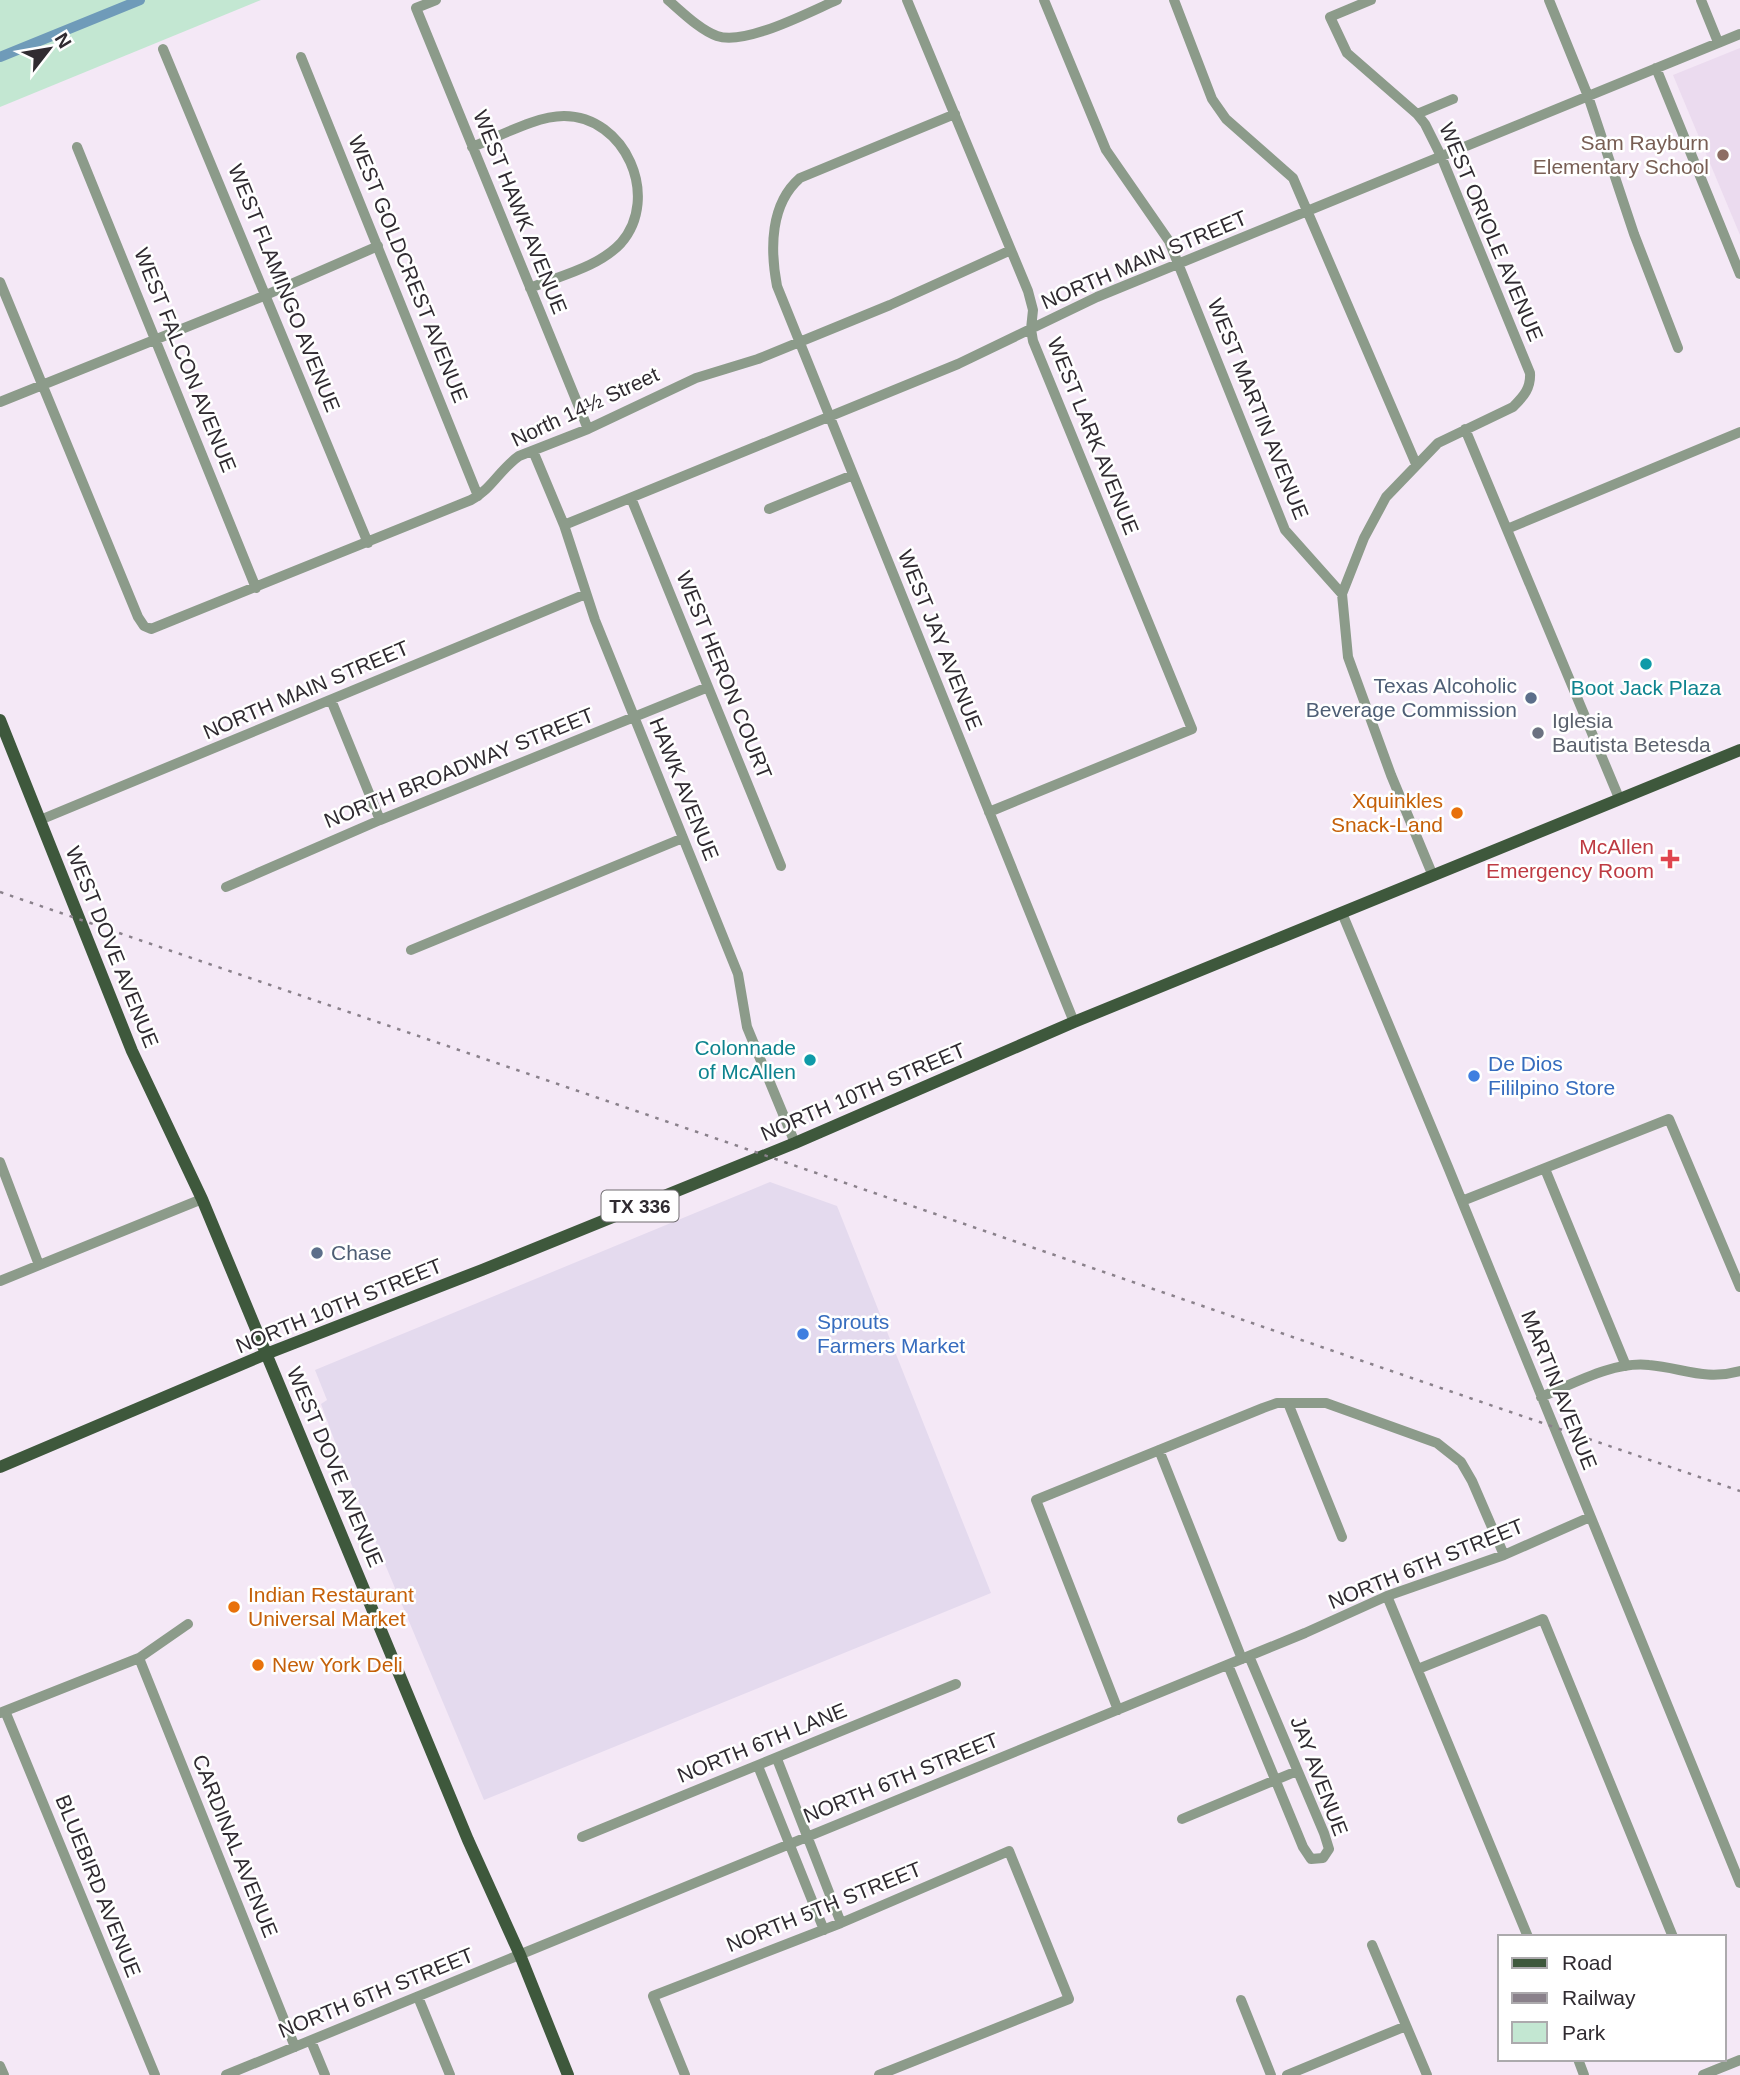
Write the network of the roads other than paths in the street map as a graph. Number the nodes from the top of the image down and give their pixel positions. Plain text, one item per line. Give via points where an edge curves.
1 (436, 0) edge
2 (668, 0) edge
3 (837, 0) edge
4 (907, 0) edge
5 (1044, 0) edge
6 (1174, 0) edge
7 (1371, 0) edge
8 (1549, 0) edge
9 (1701, 0) edge
10 (1740, 34) edge
11 (1718, 42) junction
12 (163, 49) dead end
13 (301, 57) dead end
14 (1656, 68) junction
15 (1588, 96) junction
16 (1453, 99) dead end
17 (955, 114) junction
18 (1417, 114) junction
19 (472, 147) junction
20 (77, 148) dead end
21 (1441, 156) junction
22 (1309, 211) junction
23 (378, 246) junction
24 (1011, 250) junction
25 (1178, 265) junction
26 (1740, 274) edge
27 (0, 282) edge
28 (530, 288) junction
29 (266, 295) junction
30 (1031, 329) junction
31 (155, 338) junction
32 (799, 342) junction
33 (1678, 348) dead end
34 (41, 385) junction
35 (0, 402) edge
36 (830, 417) junction
37 (588, 429) junction
38 (1465, 429) junction
39 (1740, 432) edge
40 (533, 451) junction
41 (1416, 464) junction
42 (853, 475) junction
43 (478, 496) junction
44 (631, 498) junction
45 (769, 509) dead end
46 (564, 525) junction
47 (1507, 529) junction
48 (368, 543) junction
49 (256, 588) junction
50 (586, 594) junction
51 (1342, 594) junction
52 (708, 687) junction
53 (331, 701) junction
54 (634, 718) junction
55 (0, 720) edge
56 (1740, 750) edge
57 (1619, 798) junction
58 (989, 812) junction
59 (40, 820) junction
60 (380, 820) junction
61 (682, 838) junction
62 (781, 866) dead end
63 (1433, 876) junction
64 (226, 887) dead end
65 (1342, 912) junction
66 (411, 950) dead end
67 (1074, 1022) junction
68 (794, 1143) junction
69 (0, 1162) edge
70 (1545, 1169) junction
71 (202, 1199) junction
72 (1462, 1201) junction
73 (39, 1265) junction
74 (0, 1281) edge
75 (1740, 1287) edge
76 (266, 1354) junction
77 (1626, 1366) junction
78 (1740, 1371) edge
79 (1541, 1397) junction
80 (1288, 1402) junction
81 (1159, 1450) junction
82 (0, 1467) edge
83 (1590, 1517) junction
84 (1342, 1536) dead end
85 (1504, 1555) junction
86 (1387, 1596) junction
87 (188, 1624) dead end
88 (139, 1658) junction
89 (1246, 1658) junction
90 (1228, 1665) junction
91 (1418, 1669) junction
92 (956, 1684) dead end
93 (1118, 1710) junction
94 (2, 1712) edge
95 (776, 1759) junction
96 (758, 1766) junction
97 (1297, 1772) junction
98 (1276, 1780) junction
99 (1182, 1819) dead end
100 (582, 1837) dead end
101 (807, 1837) junction
102 (789, 1844) junction
103 (1739, 1879) edge
104 (841, 1923) junction
105 (824, 1930) junction
106 (1527, 1935) edge
107 (1672, 1935) edge
108 (1372, 1945) dead end
109 (520, 1955) junction
110 (418, 1997) junction
111 (1241, 2000) dead end
112 (1406, 2026) junction
113 (311, 2040) junction
114 (295, 2047) junction
115 (1740, 2060) edge
116 (1724, 2062) edge
117 (0, 2066) edge
118 (4, 2075) edge
119 (155, 2075) edge
120 (226, 2075) edge
121 (325, 2075) edge
122 (450, 2075) edge
123 (569, 2075) edge
124 (685, 2075) edge
125 (879, 2075) edge
126 (1271, 2075) edge
127 (1287, 2075) edge
128 (1427, 2075) edge
129 (1703, 2075) edge

1 - 19 street, WEST HAWK AVENUE via 416,9
2 - 3 street via 725,38 744,37
4 - 17 street, WEST LARK AVENUE
5 - 25 street, WEST MARTIN AVENUE via 1101,141 1164,232
6 - 22 street via 1212,99 1226,119 1293,178
7 - 18 street, WEST ORIOLE AVENUE via 1330,17 1347,53 1360,68
8 - 15 street
9 - 11 street
10 - 11 street, NORTH MAIN STREET
11 - 14 street, NORTH MAIN STREET
12 - 29 street, WEST FLAMINGO AVENUE
13 - 23 street, WEST GOLDCREST AVENUE
14 - 15 street, NORTH MAIN STREET
14 - 26 street
15 - 21 street, NORTH MAIN STREET
15 - 33 street via 1633,234
16 - 18 street
17 - 24 street, WEST LARK AVENUE
17 - 32 street, WEST JAY AVENUE via 806,174 786,190 772,251 778,286
18 - 21 street, WEST ORIOLE AVENUE
19 - 28 street, WEST HAWK AVENUE
19 - 28 street via 543,119 565,116 601,125 627,158 637,201 636,216 622,242 595,262
20 - 31 street, WEST FALCON AVENUE
21 - 22 street, NORTH MAIN STREET
21 - 38 street, WEST ORIOLE AVENUE via 1530,373 1530,384 1513,407
22 - 25 street, NORTH MAIN STREET
22 - 41 street
23 - 29 street
23 - 43 street, WEST GOLDCREST AVENUE
24 - 30 street, WEST LARK AVENUE via 1033,310
24 - 32 street, North 14½ Street
25 - 30 street, NORTH MAIN STREET
25 - 51 street, WEST MARTIN AVENUE via 1285,530
27 - 34 street
28 - 37 street, WEST HAWK AVENUE
29 - 31 street
29 - 48 street, WEST FLAMINGO AVENUE
30 - 36 street, NORTH MAIN STREET
30 - 58 street, WEST LARK AVENUE via 1192,729
31 - 34 street
31 - 49 street, WEST FALCON AVENUE
32 - 36 street, WEST JAY AVENUE
32 - 37 street, North 14½ Street via 696,378
34 - 35 street
34 - 49 street, North 14½ Street via 147,629
36 - 42 street, WEST JAY AVENUE
36 - 44 street, NORTH MAIN STREET
37 - 40 street, North 14½ Street
38 - 41 street via 1438,443
38 - 47 street
39 - 47 street
40 - 43 street, North 14½ Street via 509,463
40 - 46 street, HAWK AVENUE
41 - 51 street via 1386,497
42 - 45 street
42 - 58 street, WEST JAY AVENUE
43 - 48 street, North 14½ Street
44 - 46 street, NORTH MAIN STREET
44 - 52 street, WEST HERON COURT
46 - 50 street, HAWK AVENUE
47 - 57 street
48 - 49 street, North 14½ Street
50 - 53 street, NORTH MAIN STREET
50 - 54 street, HAWK AVENUE
51 - 63 street via 1348,657
52 - 54 street, NORTH BROADWAY STREET
52 - 62 street, WEST HERON COURT
53 - 59 street, NORTH MAIN STREET
53 - 60 street
54 - 60 street, NORTH BROADWAY STREET
54 - 61 street, HAWK AVENUE
55 - 59 main road, WEST DOVE AVENUE
56 - 57 main road, NORTH 10TH STREET / TX 336
57 - 63 main road, NORTH 10TH STREET / TX 336
58 - 67 street, WEST JAY AVENUE
59 - 71 main road, WEST DOVE AVENUE via 132,1051
60 - 64 street, NORTH BROADWAY STREET
61 - 66 street
61 - 68 street, HAWK AVENUE via 738,974 747,1027
63 - 65 main road, NORTH 10TH STREET / TX 336
65 - 67 main road, NORTH 10TH STREET / TX 336
65 - 72 street, MARTIN AVENUE
67 - 68 main road, NORTH 10TH STREET / TX 336
68 - 76 main road, NORTH 10TH STREET / TX 336
69 - 73 street
70 - 72 street
70 - 75 street via 1669,1119
70 - 77 street
71 - 73 street
71 - 76 main road, WEST DOVE AVENUE
72 - 79 street, MARTIN AVENUE
73 - 74 street
76 - 82 main road, NORTH 10TH STREET / TX 336
76 - 109 main road, WEST DOVE AVENUE
77 - 78 street via 1648,1365 1698,1376
77 - 79 street
79 - 83 street, MARTIN AVENUE
80 - 81 street
80 - 84 street
80 - 85 street via 1326,1403 1437,1443 1461,1462
81 - 89 street, JAY AVENUE
81 - 93 street via 1036,1500
83 - 85 street, NORTH 6TH STREET
83 - 103 street, MARTIN AVENUE
85 - 86 street, NORTH 6TH STREET
86 - 89 street, NORTH 6TH STREET
86 - 91 street
87 - 88 street
88 - 94 street
88 - 114 street, CARDINAL AVENUE
89 - 90 street, NORTH 6TH STREET
89 - 97 street, JAY AVENUE
90 - 93 street, NORTH 6TH STREET
90 - 98 street, JAY AVENUE
91 - 106 street
91 - 107 street via 1543,1619
92 - 95 street, NORTH 6TH LANE
93 - 101 street, NORTH 6TH STREET
94 - 119 street, BLUEBIRD AVENUE
95 - 96 street, NORTH 6TH LANE
95 - 101 street
96 - 100 street, NORTH 6TH LANE
96 - 102 street
97 - 98 street
97 - 98 street, JAY AVENUE via 1327,1843 1323,1858 1311,1859 1307,1853
98 - 99 street
101 - 102 street, NORTH 6TH STREET
101 - 104 street
102 - 105 street
102 - 109 street, NORTH 6TH STREET
104 - 105 street, NORTH 5TH STREET
104 - 125 street, NORTH 5TH STREET via 1009,1852 1069,1999
105 - 124 street, NORTH 5TH STREET via 653,1996
108 - 112 street
109 - 110 street, NORTH 6TH STREET
109 - 123 main road, WEST DOVE AVENUE
110 - 113 street, NORTH 6TH STREET
110 - 122 street
111 - 126 street
112 - 127 street
112 - 128 street
113 - 114 street, NORTH 6TH STREET
113 - 121 street
114 - 120 street, NORTH 6TH STREET
115 - 116 street
116 - 129 street
117 - 118 street

